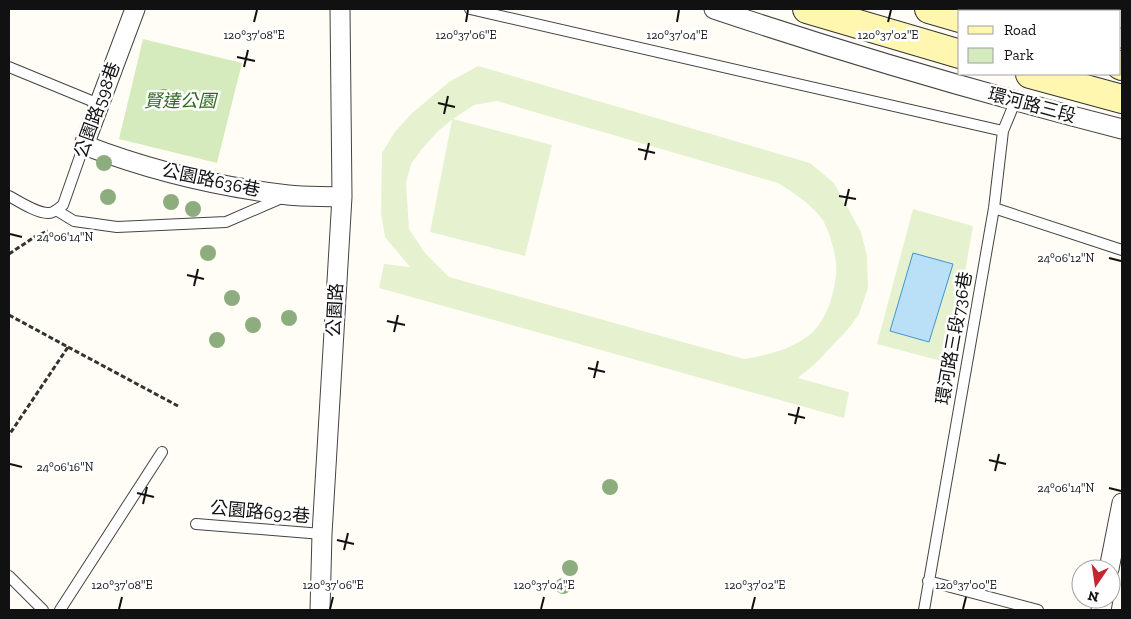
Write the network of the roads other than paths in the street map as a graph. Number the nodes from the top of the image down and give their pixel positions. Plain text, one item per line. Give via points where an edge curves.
1 (135, 9) edge
2 (340, 9) edge
3 (470, 9) edge
4 (714, 9) edge
5 (807, 9) edge
6 (929, 9) edge
7 (958, 17) edge
8 (958, 53) edge
9 (9, 67) edge
10 (1034, 75) edge
11 (1122, 98) edge
12 (1015, 102) junction
13 (99, 104) junction
14 (1122, 129) edge
15 (1003, 131) junction
16 (84, 145) junction
17 (290, 195) junction
18 (9, 196) edge
19 (342, 197) junction
20 (994, 208) junction
21 (56, 210) junction
22 (1122, 250) edge
23 (162, 452) dead end
24 (1122, 503) edge
25 (196, 524) dead end
26 (322, 534) junction
27 (1111, 559) edge
28 (9, 576) edge
29 (928, 581) junction
30 (43, 610) edge
31 (60, 610) edge
32 (320, 610) edge
33 (924, 610) edge
34 (1038, 610) edge

1 - 13 street, 公園路598巷
2 - 19 street, 公園路
3 - 15 lane
4 - 12 street, 環河路三段
5 - 8 street
6 - 7 street
9 - 13 lane
10 - 11 street, 環河路三段
12 - 14 street, 環河路三段
12 - 15 lane, 環河路三段736巷
13 - 16 street, 公園路598巷
15 - 20 lane, 環河路三段736巷
16 - 17 street, 公園路636巷 via 118,158 223,185
16 - 21 lane, 公園路598巷 via 62,205
17 - 19 street, 公園路636巷
17 - 21 lane via 226,222 117,227 74,221
18 - 21 lane via 41,211 49,213
19 - 26 street, 公園路
20 - 22 lane
20 - 29 lane, 環河路三段736巷
23 - 31 lane
24 - 27 street
25 - 26 lane, 公園路692巷
26 - 32 street, 公園路
28 - 30 lane
29 - 33 lane, 環河路三段736巷
29 - 34 lane

